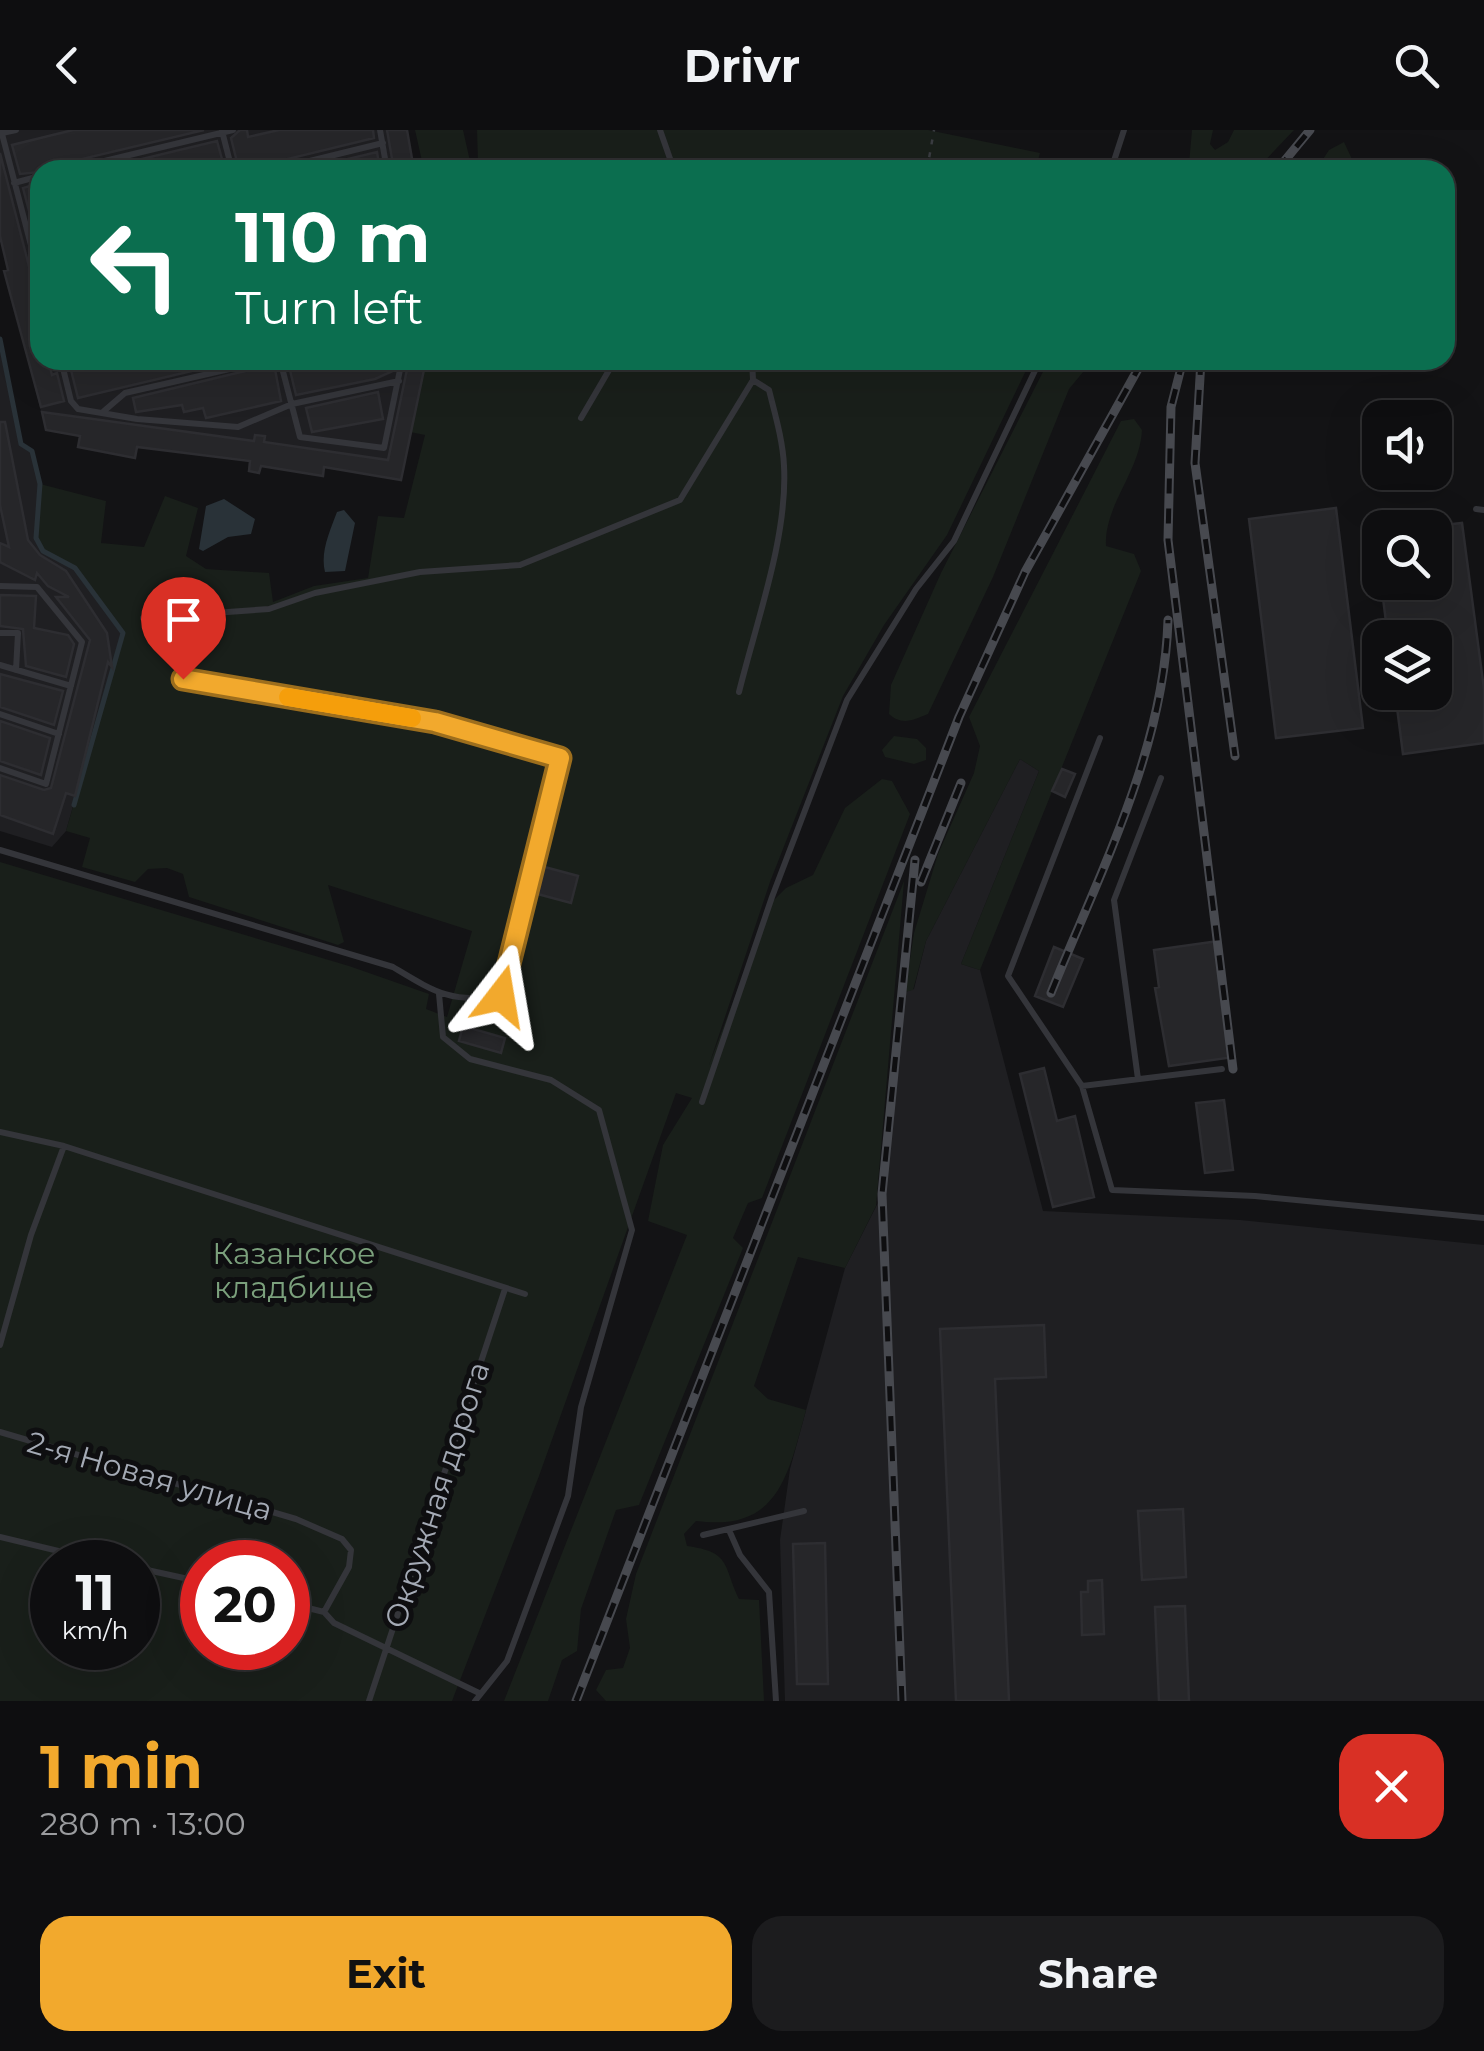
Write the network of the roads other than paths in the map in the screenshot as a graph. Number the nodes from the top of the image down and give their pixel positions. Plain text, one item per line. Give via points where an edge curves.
1 (16, 130) edge
2 (233, 130) edge
3 (380, 130) edge
4 (660, 130) edge
5 (1124, 130) edge
6 (222, 131) edge
7 (1, 132) edge
8 (382, 143) junction
9 (106, 160) edge
10 (229, 160) edge
11 (313, 160) edge
12 (386, 160) edge
13 (670, 160) edge
14 (1114, 160) edge
15 (30, 178) edge
16 (14, 182) junction
17 (30, 229) edge
18 (27, 230) junction
19 (30, 241) edge
20 (63, 370) edge
21 (225, 370) edge
22 (283, 370) edge
23 (401, 370) edge
24 (609, 370) edge
25 (752, 370) edge
26 (1035, 370) edge
27 (753, 380) junction
28 (400, 381) junction
29 (292, 404) junction
30 (103, 412) junction
31 (581, 418) dead end
32 (0, 586) edge
33 (143, 618) dead end
34 (0, 632) edge
35 (0, 665) edge
36 (16, 670) junction
37 (183, 679) dead end
38 (70, 686) junction
39 (739, 692) dead end
40 (0, 714) edge
41 (58, 734) junction
42 (1100, 738) dead end
43 (0, 768) edge
44 (1161, 778) dead end
45 (0, 850) edge
46 (439, 994) junction
47 (1222, 1069) dead end
48 (1138, 1079) junction
49 (1082, 1086) junction
50 (702, 1102) dead end
51 (0, 1132) edge
52 (64, 1146) junction
53 (1484, 1218) edge
54 (505, 1288) junction
55 (525, 1294) dead end
56 (0, 1345) edge
57 (0, 1432) edge
58 (804, 1511) dead end
59 (729, 1530) junction
60 (703, 1536) dead end
61 (0, 1537) edge
62 (30, 1544) edge
63 (310, 1608) edge
64 (324, 1612) junction
65 (386, 1647) junction
66 (477, 1697) edge
67 (369, 1701) edge
68 (776, 1701) edge

1 - 7 lane
2 - 6 lane
3 - 8 lane
4 - 13 lane
5 - 14 lane
6 - 9 lane
6 - 10 lane
7 - 16 lane
8 - 11 lane
8 - 12 lane
15 - 16 lane
16 - 18 lane
17 - 18 lane
18 - 19 lane
20 - 30 lane via 78,408
21 - 30 lane via 125,393
22 - 29 lane
23 - 28 lane
24 - 31 lane
25 - 27 lane
26 - 50 lane via 954,541 847,700
27 - 33 lane via 680,500 520,565 420,572 269,609
27 - 39 lane via 769,390 784,464 783,507
28 - 29 lane
28 - 29 lane via 384,448 300,437
29 - 30 lane via 238,427
32 - 38 lane via 37,587 82,642
34 - 36 lane via 18,633
35 - 36 lane
36 - 38 lane
37 - 46 lane via 435,722 560,758 501,996 471,1001
38 - 41 lane
40 - 41 lane
41 - 43 lane via 46,784
42 - 49 lane via 1008,976
44 - 48 lane via 1114,900
45 - 46 lane via 393,966
46 - 66 lane via 443,1037 470,1059 551,1080 599,1110 632,1230 581,1408 568,1496 507,1661
47 - 48 lane
48 - 49 lane
49 - 53 lane via 1112,1190
51 - 52 lane
52 - 54 lane
52 - 56 lane
54 - 55 lane
54 - 65 lane, Окружная дорога
57 - 64 lane, 2-я Новая улица via 296,1518 342,1538 352,1550
58 - 59 lane
59 - 60 lane
59 - 68 lane via 769,1592
61 - 62 lane
63 - 64 lane
64 - 65 lane
65 - 66 lane
65 - 67 lane, Окружная дорога

